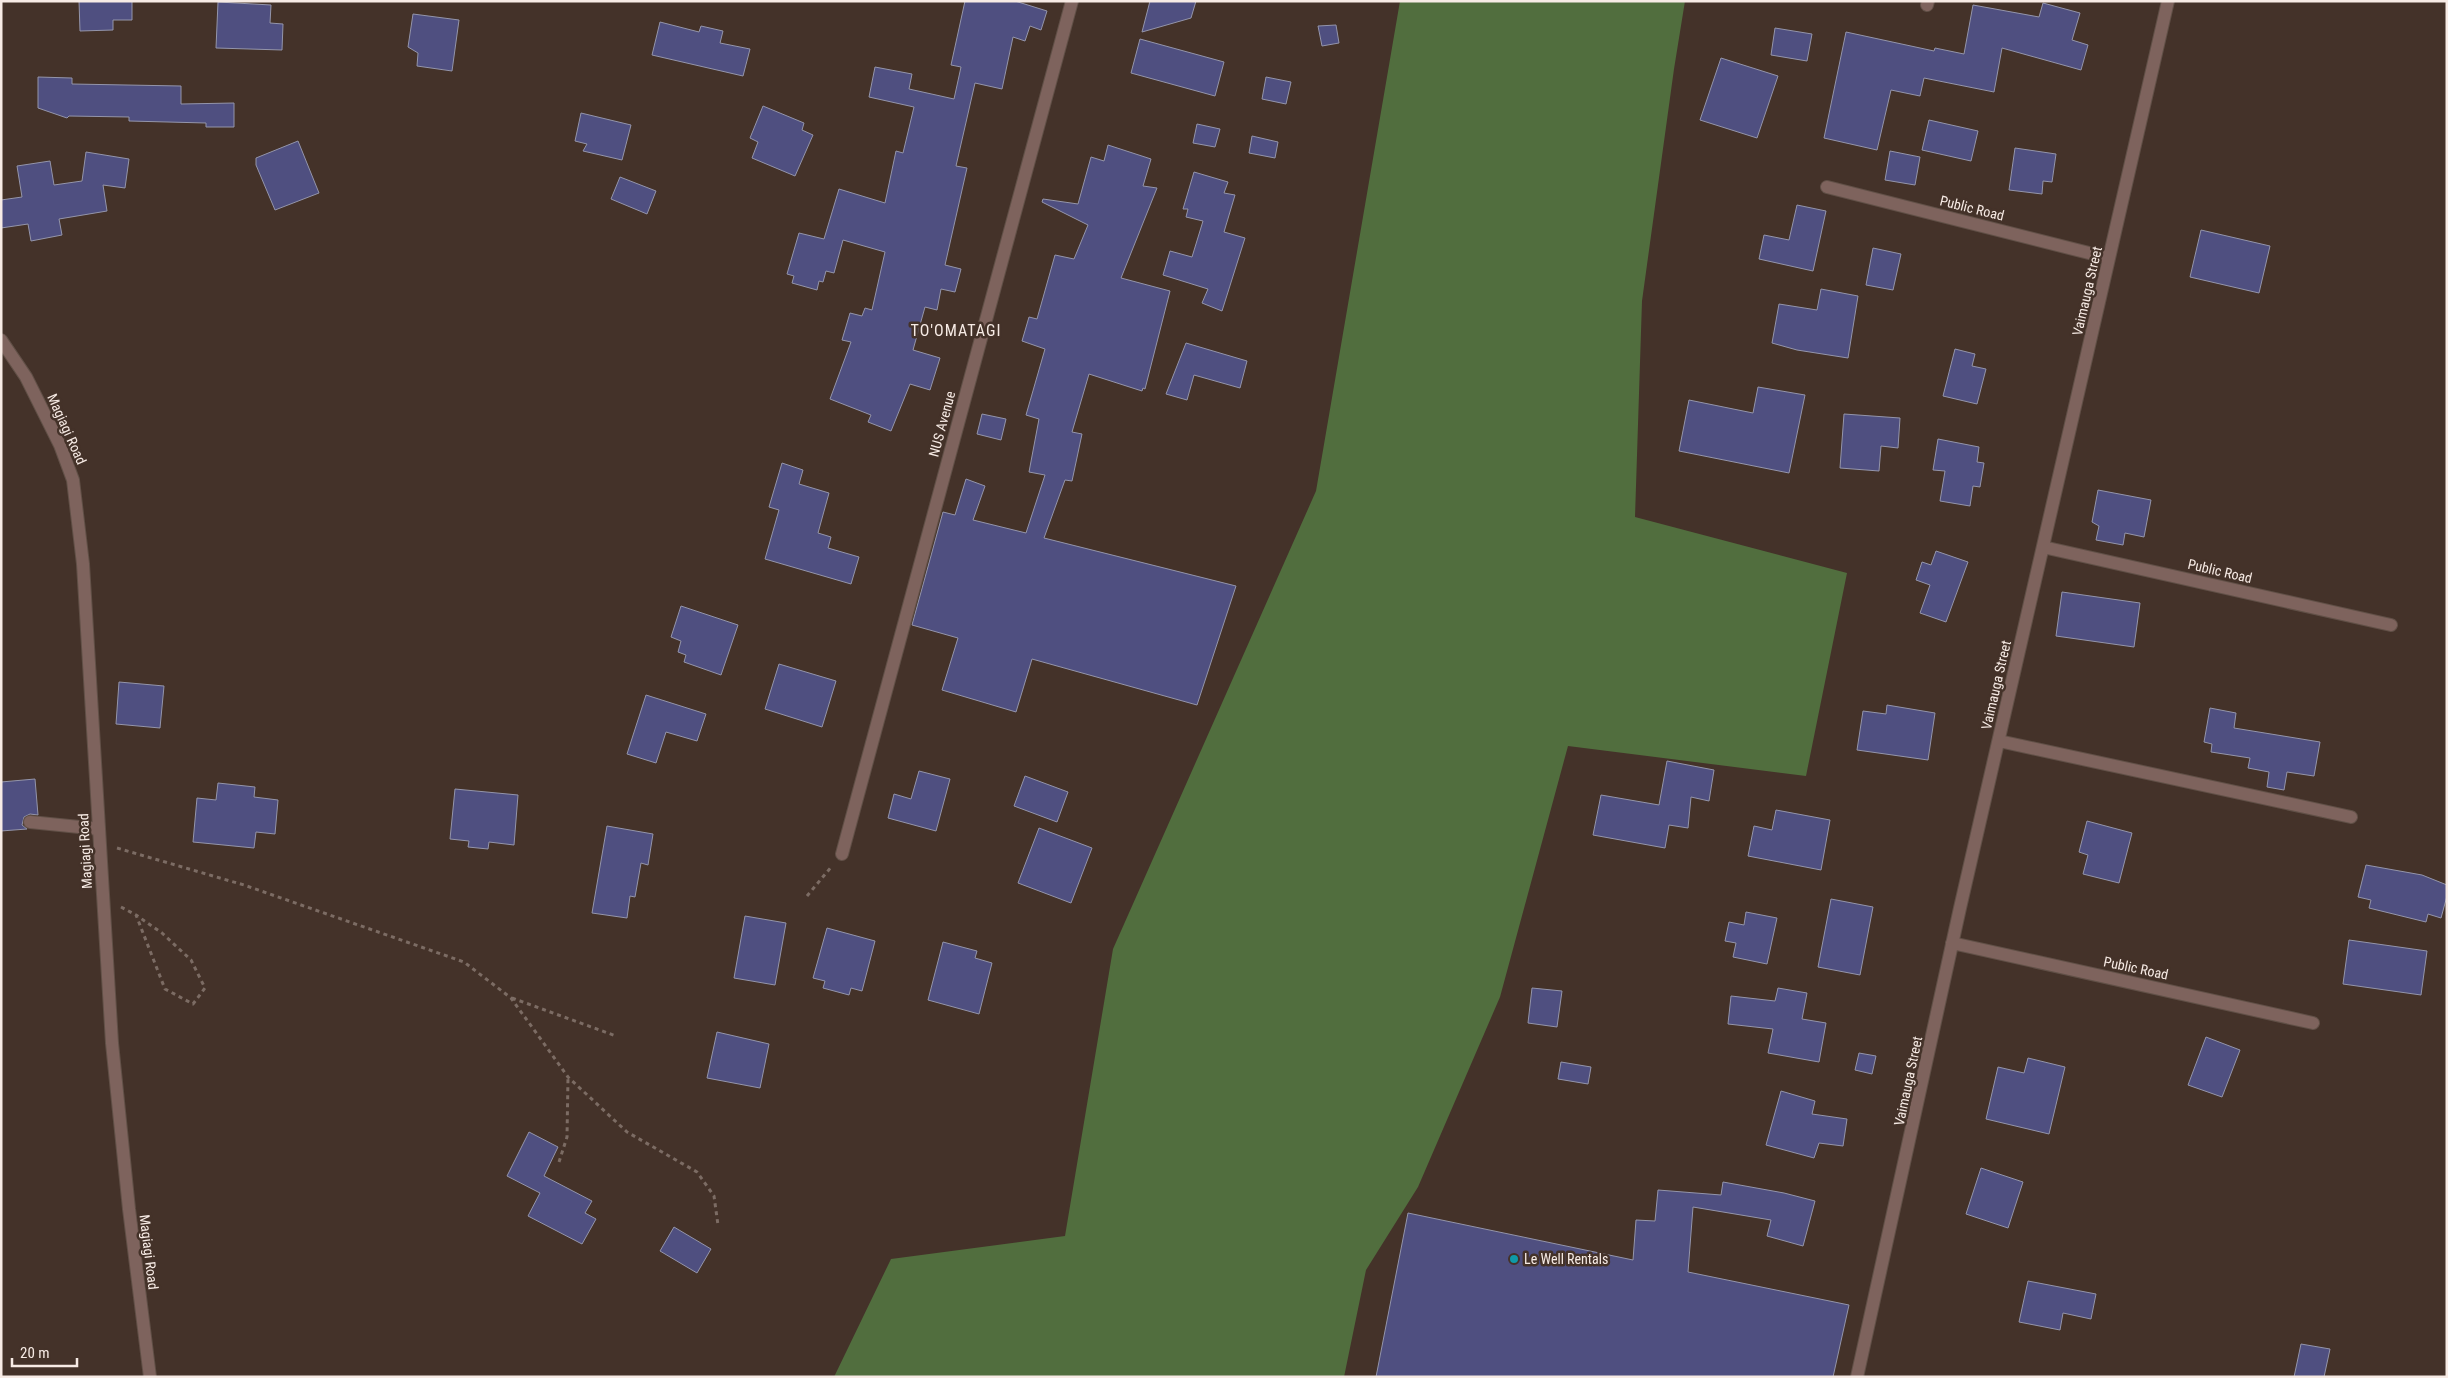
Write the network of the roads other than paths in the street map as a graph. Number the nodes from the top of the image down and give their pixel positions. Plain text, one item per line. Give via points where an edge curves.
1 (1072, 1) edge
2 (2168, 1) edge
3 (1827, 187) dead end
4 (2110, 258) junction
5 (1, 340) edge
6 (2043, 547) junction
7 (2391, 625) dead end
8 (1999, 741) junction
9 (2352, 817) dead end
10 (30, 822) dead end
11 (99, 828) junction
12 (842, 854) road end
13 (1952, 943) junction
14 (2313, 1023) dead end
15 (150, 1377) edge
16 (1858, 1377) edge

1 - 12 street, NUS Avenue
2 - 4 street, Vaimauga Street
3 - 4 street, Public Road
4 - 6 street, Vaimauga Street
5 - 11 street, Magiagi Road via 26,377 60,445 73,480 83,564
6 - 7 street, Public Road
6 - 8 street, Vaimauga Street
8 - 9 street
8 - 13 street, Vaimauga Street
10 - 11 street
11 - 15 street, Magiagi Road via 114,1062
13 - 14 street, Public Road
13 - 16 street, Vaimauga Street

